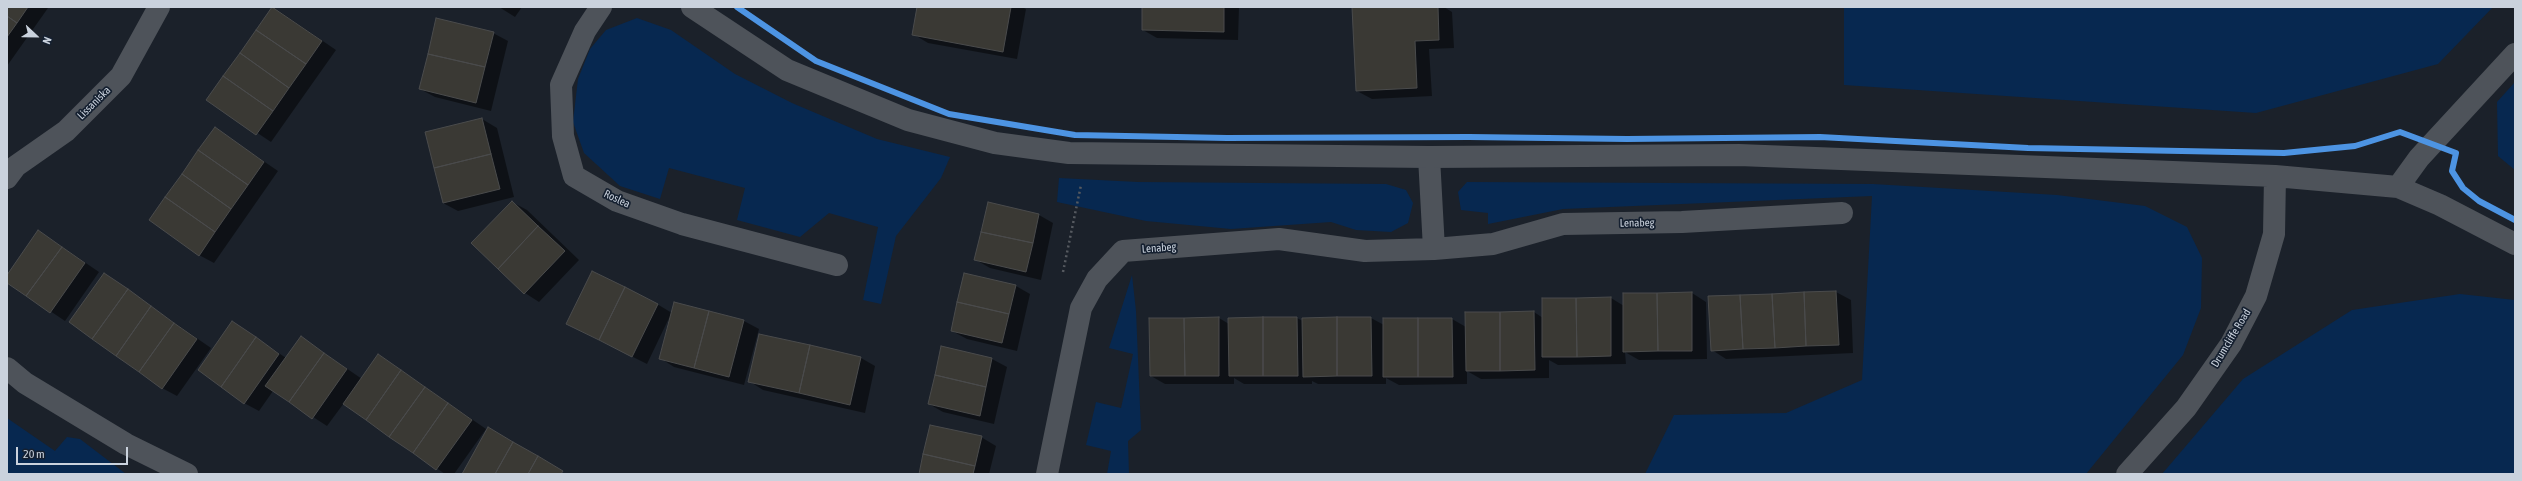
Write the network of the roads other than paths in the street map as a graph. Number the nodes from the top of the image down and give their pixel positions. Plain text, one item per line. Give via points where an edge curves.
1 (159, 7) edge
2 (601, 7) edge
3 (692, 7) edge
4 (2515, 54) edge
5 (1428, 157) junction
6 (2275, 176) junction
7 (7, 178) edge
8 (2398, 188) junction
9 (1842, 213) dead end
10 (2515, 244) edge
11 (1434, 250) junction
12 (837, 265) dead end
13 (7, 368) edge
14 (187, 474) edge
15 (1047, 474) edge
16 (2127, 474) edge

1 - 7 street, Lissaniska via 121,76 66,131 16,166
2 - 12 street, Roslea via 584,31 561,85 563,136 574,176 616,201 682,224
3 - 5 street via 787,70 908,120 995,143 1069,153
4 - 8 street via 2419,158
5 - 6 street via 1739,155
5 - 11 street
6 - 8 street
6 - 16 street, Drumcliffe Road via 2274,234 2256,296 2231,344 2186,408
8 - 10 street via 2440,205
9 - 11 street, Lenabeg via 1682,222 1563,224 1493,244
11 - 15 street, Lenabeg via 1365,251 1279,239 1123,251 1097,280 1081,308
13 - 14 street via 25,382 126,444

